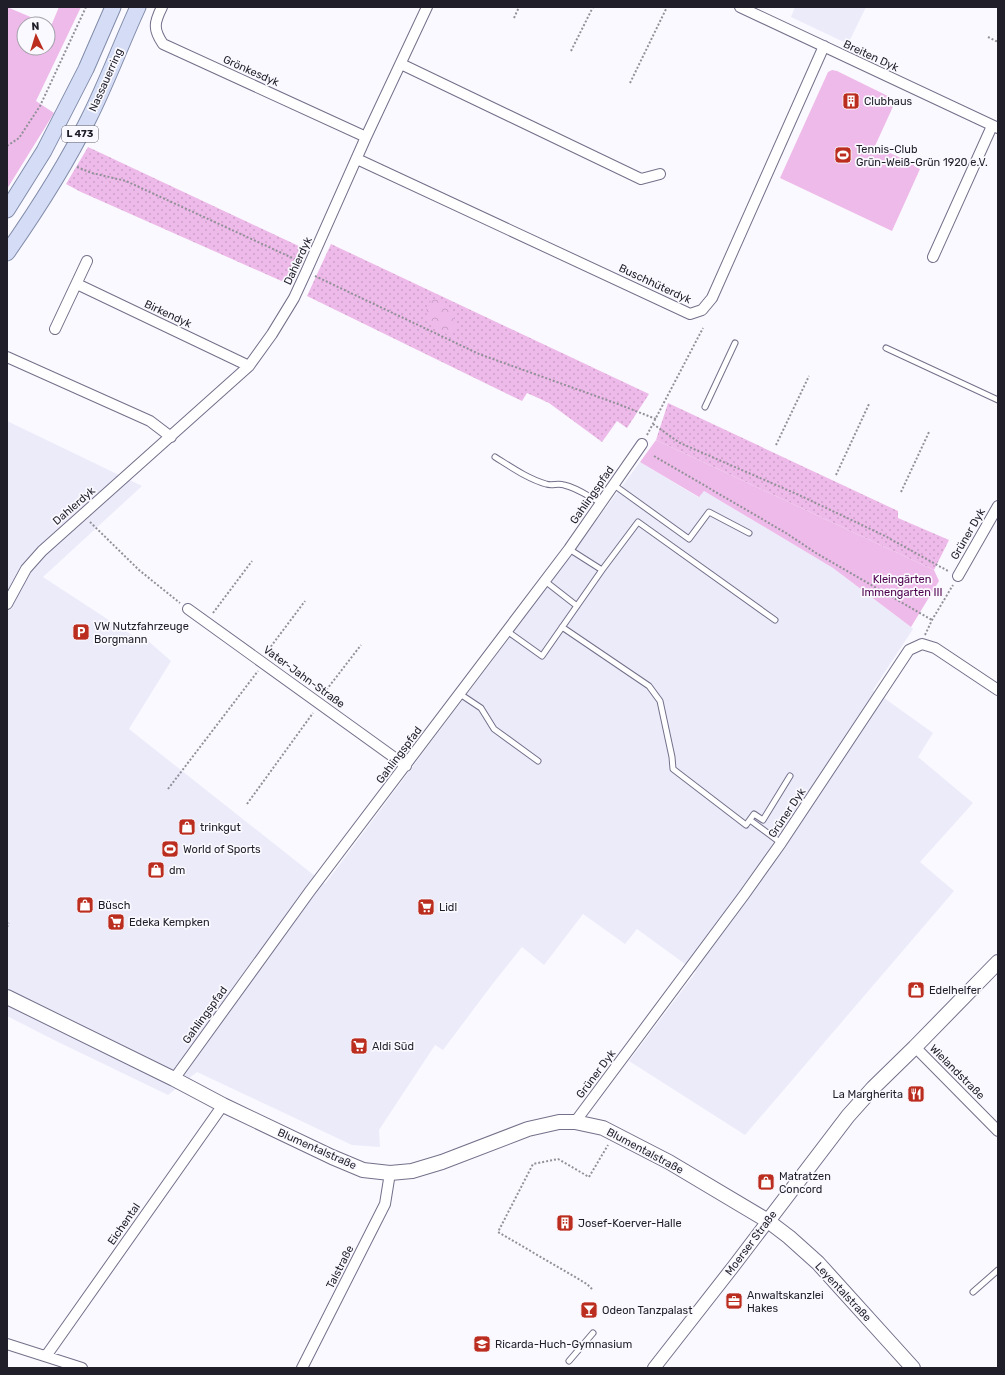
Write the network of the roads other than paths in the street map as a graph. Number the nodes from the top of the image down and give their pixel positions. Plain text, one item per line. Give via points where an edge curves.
1 (113, 7) edge
2 (138, 7) edge
3 (162, 7) edge
4 (426, 7) edge
5 (740, 7) edge
6 (824, 46) junction
7 (400, 64) junction
8 (995, 127) edge
9 (366, 137) junction
10 (357, 159) junction
11 (660, 174) dead end
12 (7, 210) edge
13 (7, 253) edge
14 (934, 257) dead end
15 (87, 261) dead end
16 (77, 284) junction
17 (55, 329) dead end
18 (735, 343) dead end
19 (886, 348) dead end
20 (7, 357) edge
21 (249, 366) junction
22 (998, 400) edge
23 (705, 408) dead end
24 (171, 437) junction
25 (642, 444) road end
26 (496, 457) dead end
27 (614, 485) junction
28 (601, 503) junction
29 (998, 506) edge
30 (749, 533) dead end
31 (569, 549) junction
32 (602, 570) junction
33 (958, 576) road end
34 (545, 581) junction
35 (7, 604) edge
36 (577, 606) junction
37 (188, 609) road end
38 (775, 620) dead end
39 (562, 627) junction
40 (507, 631) junction
41 (998, 690) edge
42 (460, 694) junction
43 (538, 761) dead end
44 (406, 766) junction
45 (790, 776) dead end
46 (750, 820) junction
47 (781, 843) junction
48 (998, 962) edge
49 (7, 997) edge
50 (915, 1047) junction
51 (174, 1079) junction
52 (223, 1105) junction
53 (575, 1122) junction
54 (998, 1131) edge
55 (390, 1173) junction
56 (768, 1221) junction
57 (998, 1270) edge
58 (973, 1292) dead end
59 (593, 1334) dead end
60 (7, 1344) edge
61 (46, 1356) junction
62 (569, 1361) dead end
63 (82, 1368) edge
64 (302, 1368) edge
65 (654, 1368) edge
66 (913, 1368) edge

1 - 12 main road, Nassauerring / L 473 via 86,69 44,151
2 - 13 main road, Nassauerring / L 473 via 89,118 61,170
3 - 9 street, Grönkesdyk via 155,27 157,36 163,44
4 - 7 street, Dahlerdyk
5 - 6 street, Breiten Dyk
6 - 8 street, Breiten Dyk
6 - 10 street, Buschhüterdyk via 712,298 702,310 690,314
7 - 9 street, Dahlerdyk
7 - 11 street via 641,179
8 - 14 street, Breiten Dyk
9 - 10 street, Dahlerdyk
10 - 21 street, Dahlerdyk via 294,298
15 - 16 street
16 - 17 street
16 - 21 street, Birkendyk
18 - 23 lane
19 - 22 lane
20 - 24 street via 150,421
21 - 24 street, Dahlerdyk
24 - 35 street, Dahlerdyk via 42,550 26,569
25 - 27 street, Gahlingspfad
26 - 28 lane via 540,482 571,487
27 - 28 street, Gahlingspfad
27 - 30 lane via 689,539 709,512
28 - 31 street, Gahlingspfad
29 - 33 street, Grüner Dyk
31 - 32 lane
31 - 34 street, Gahlingspfad
32 - 36 lane
32 - 38 lane via 638,522
34 - 36 lane
34 - 40 street, Gahlingspfad
36 - 39 lane
37 - 44 street, Vater-Jahn-Straße
39 - 40 lane via 542,656
39 - 46 lane via 649,686 660,701 672,757 672,769 746,825
40 - 42 street, Gahlingspfad
41 - 47 street, Grüner Dyk via 936,648 922,644 910,650
42 - 43 lane via 482,708 494,729
42 - 44 street, Gahlingspfad
44 - 51 street, Gahlingspfad via 310,891
45 - 46 lane via 763,820 754,814
46 - 47 lane
47 - 53 street, Grüner Dyk
48 - 50 main road, Moerser Straße
49 - 51 main road, Blumentalstraße
50 - 54 street, Wielandstraße
50 - 56 main road, Moerser Straße via 848,1116
51 - 52 main road, Blumentalstraße
52 - 55 main road, Blumentalstraße via 363,1170
52 - 61 street, Eichental
53 - 55 main road, Blumentalstraße via 544,1124 426,1167
53 - 56 main road, Blumentalstraße via 614,1133 669,1162
55 - 64 street, Talstraße via 385,1204
56 - 65 street, Moerser Straße
56 - 66 main road, Leyentalstraße via 818,1263
57 - 58 lane
59 - 62 lane
60 - 61 street
61 - 63 street

